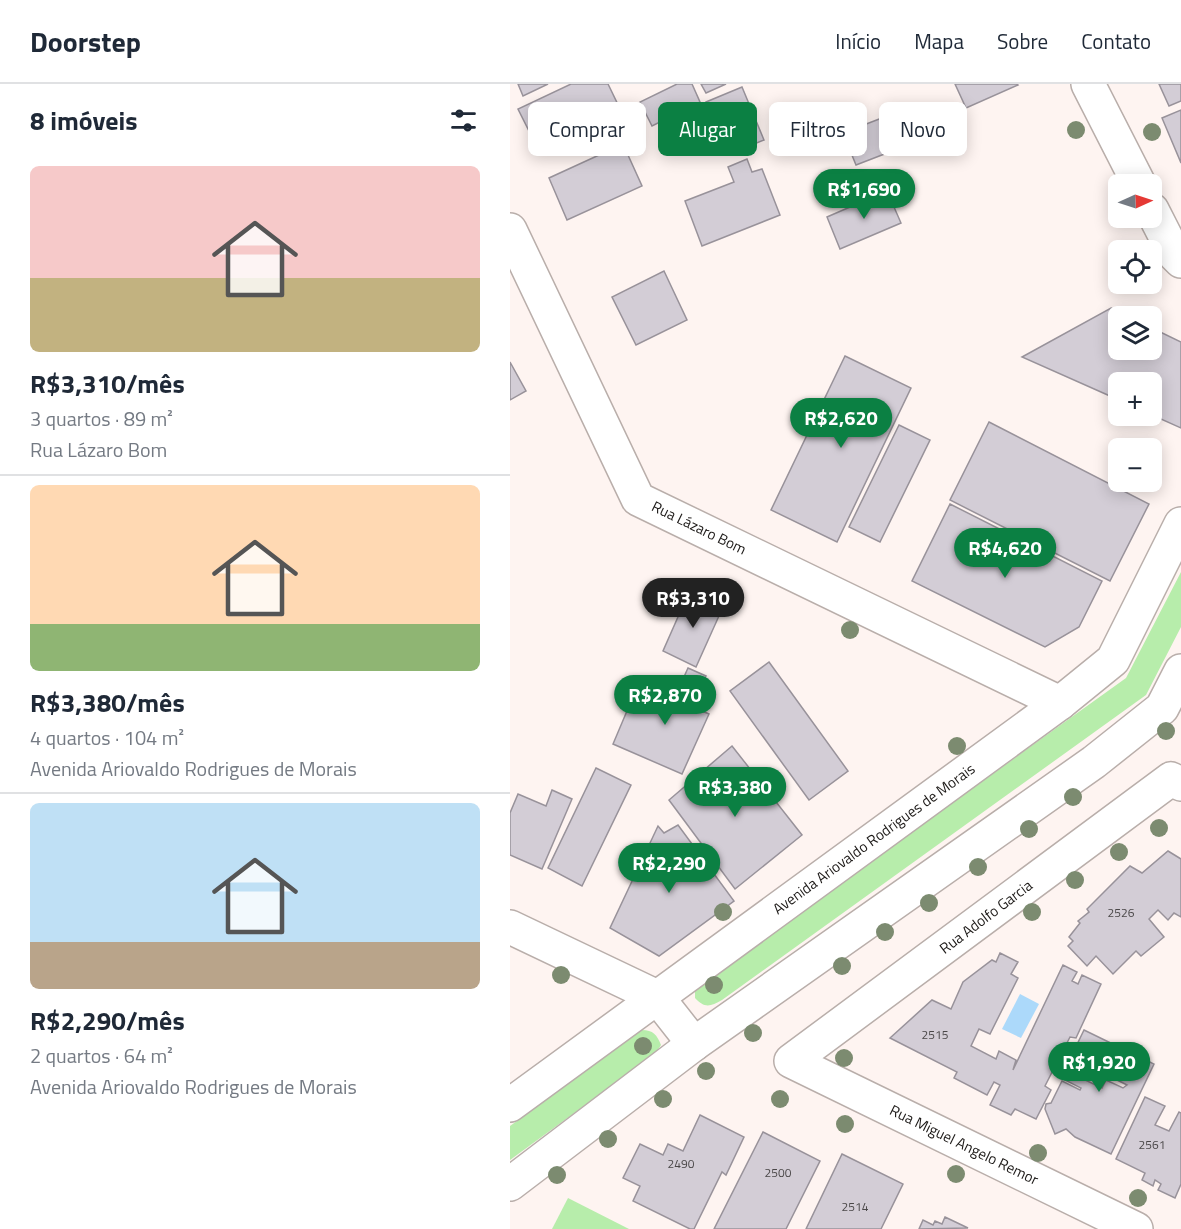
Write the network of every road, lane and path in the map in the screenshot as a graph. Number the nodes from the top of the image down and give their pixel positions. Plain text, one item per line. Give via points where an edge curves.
1 (1088, 84) edge
2 (1134, 174) edge
3 (1161, 228) edge
4 (510, 230) edge
5 (1181, 261) edge
6 (1181, 524) edge
7 (1181, 671) edge
8 (1060, 703) junction
9 (1181, 784) edge
10 (510, 927) edge
11 (657, 997) junction
12 (694, 1044) junction
13 (791, 1061) joint
14 (510, 1105) edge
15 (510, 1184) edge
16 (1136, 1229) edge

1 - 2 street
3 - 5 street
4 - 8 street, Rua Lázaro Bom via 638,499
6 - 8 street, Avenida Ariovaldo Rodrigues de Morais via 1113,660
7 - 12 street via 1162,708 1094,762
8 - 11 street, Avenida Ariovaldo Rodrigues de Morais
9 - 13 street, Rua Adolfo Garcia via 1171,779
10 - 11 street
11 - 12 street
11 - 14 street, Avenida Ariovaldo Rodrigues de Morais
12 - 15 street
13 - 16 street, Rua Miguel Angelo Remor

